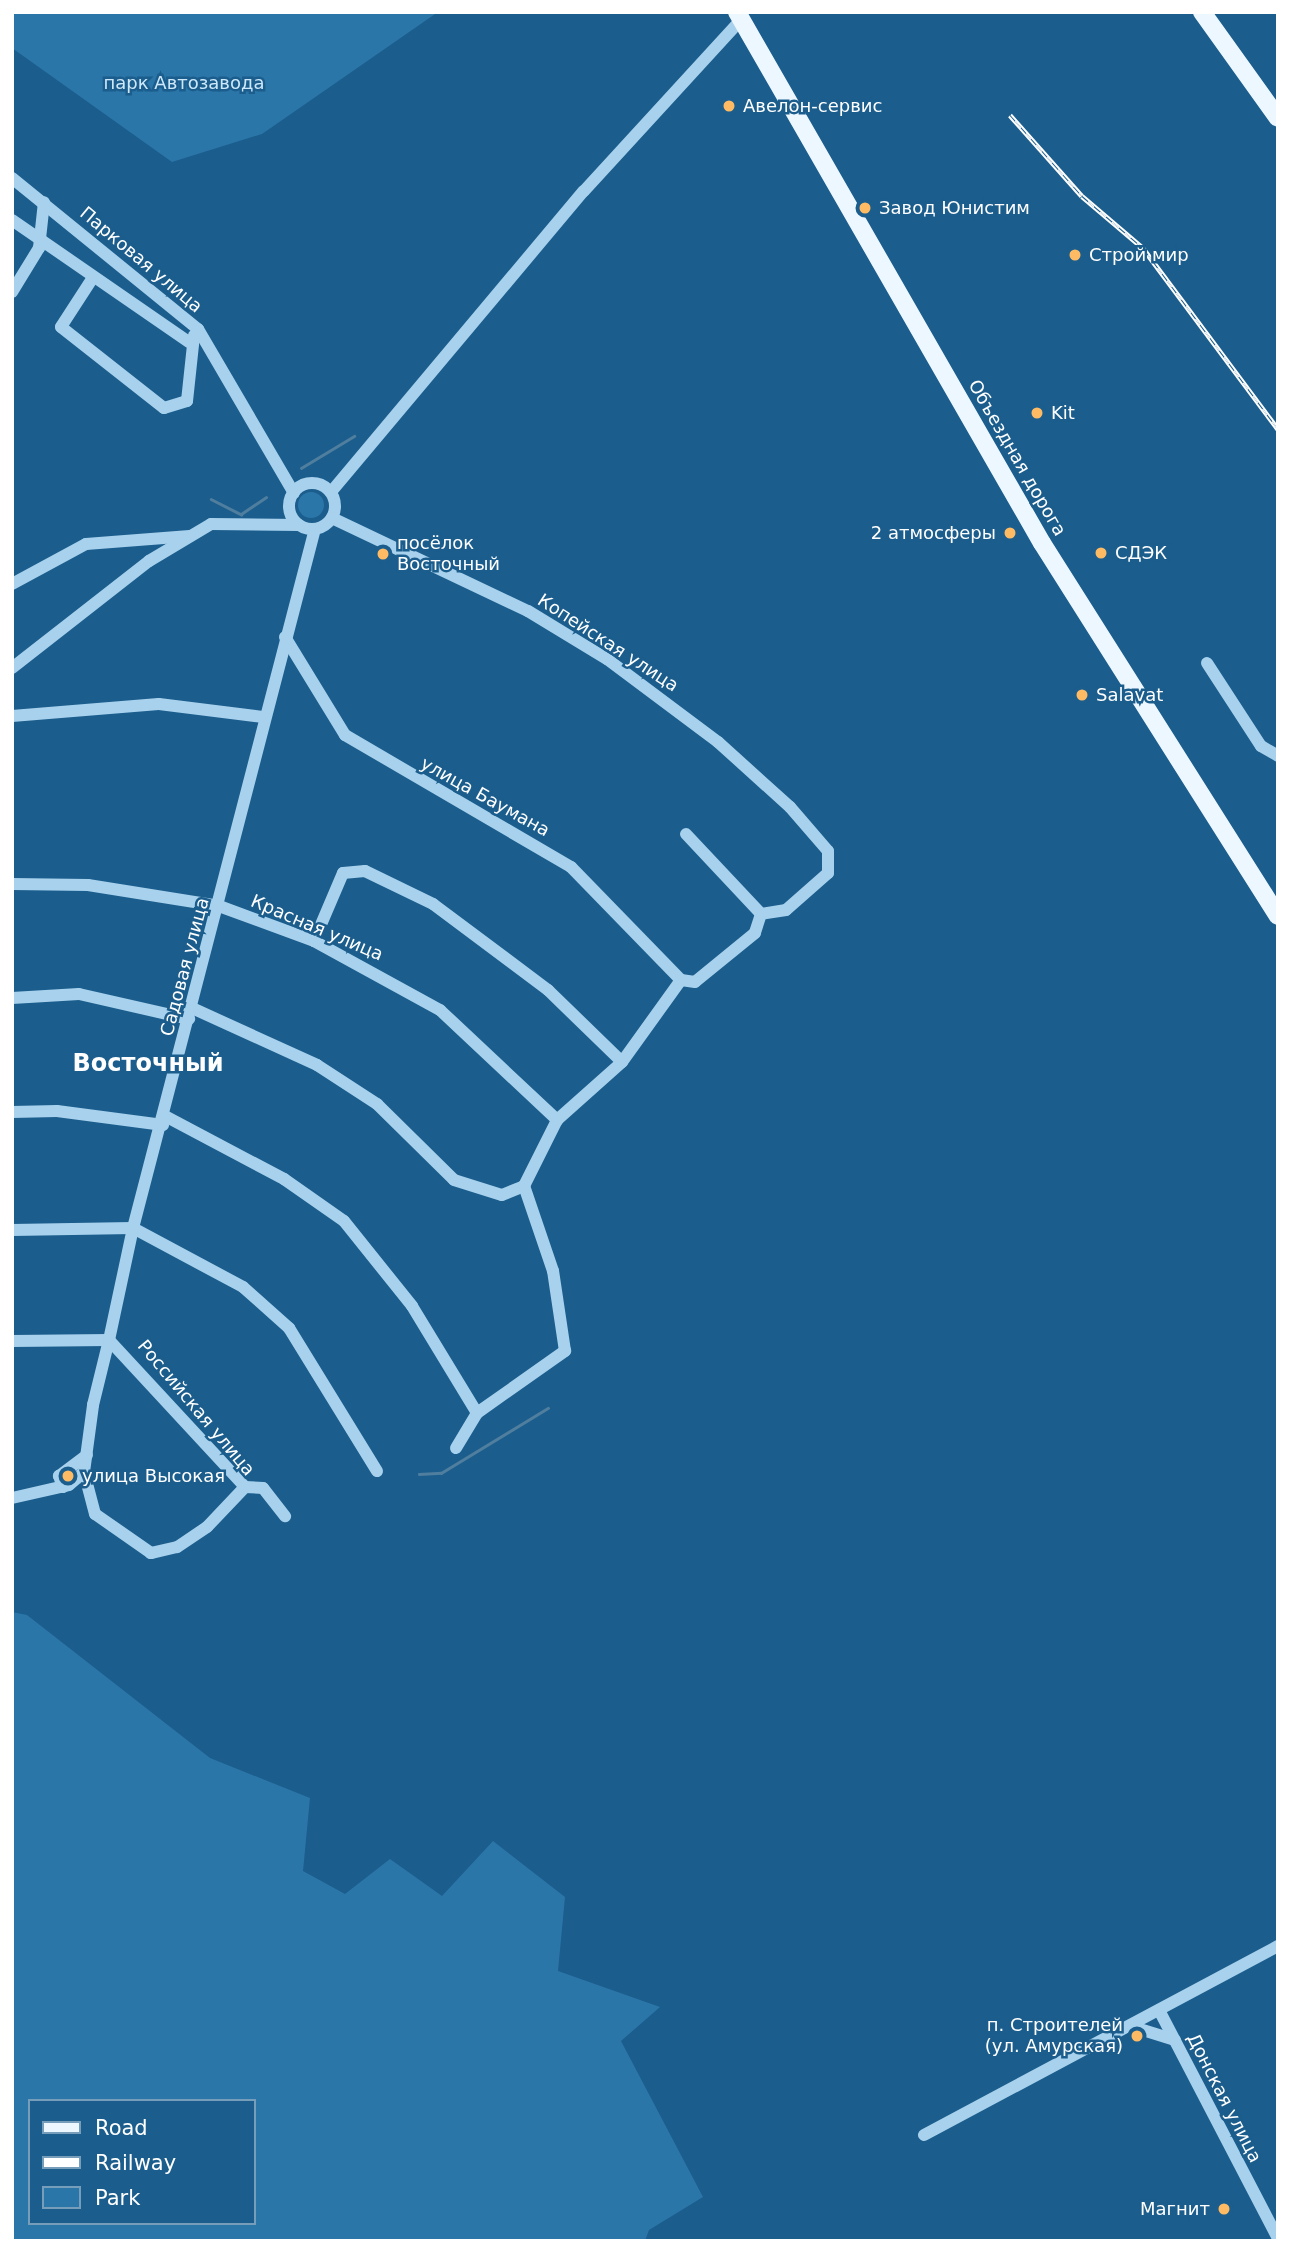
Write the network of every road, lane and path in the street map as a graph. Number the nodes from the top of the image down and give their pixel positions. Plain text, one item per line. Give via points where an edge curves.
1 (1202, 12) edge
2 (738, 16) edge
3 (1278, 118) edge
4 (12, 178) edge
5 (44, 202) junction
6 (12, 220) edge
7 (37, 239) junction
8 (92, 279) junction
9 (12, 292) edge
10 (331, 492) junction
11 (294, 493) junction
12 (332, 518) junction
13 (299, 525) junction
14 (315, 529) junction
15 (191, 536) junction
16 (12, 584) edge
17 (285, 638) junction
18 (1207, 663) dead end
19 (12, 667) edge
20 (12, 716) edge
21 (264, 717) junction
22 (1278, 756) edge
23 (686, 834) dead end
24 (12, 884) edge
25 (219, 906) junction
26 (761, 914) junction
27 (1278, 916) edge
28 (314, 941) junction
29 (681, 980) junction
30 (12, 998) edge
31 (191, 1014) junction
32 (621, 1062) junction
33 (12, 1112) edge
34 (164, 1120) junction
35 (557, 1120) junction
36 (524, 1186) junction
37 (133, 1228) junction
38 (12, 1230) edge
39 (109, 1339) junction
40 (12, 1341) edge
41 (477, 1413) junction
42 (456, 1448) dead end
43 (87, 1455) junction
44 (377, 1471) dead end
45 (84, 1472) junction
46 (63, 1487) junction
47 (245, 1487) junction
48 (12, 1498) edge
49 (285, 1517) dead end
50 (1278, 1946) edge
51 (1159, 2010) junction
52 (1130, 2026) junction
53 (1175, 2040) junction
54 (924, 2135) dead end
55 (1278, 2239) edge

1 - 3 main road
2 - 10 street via 592,181
2 - 27 main road, Объездная дорога via 1089,621
4 - 5 street, Парковая улица
5 - 7 street
5 - 11 street, Парковая улица via 198,330
6 - 7 street
7 - 8 street
7 - 9 street via 39,248
8 - 8 street via 61,327 164,408 187,401 191,339
10 - 11 street via 312,483
10 - 12 street
11 - 13 street via 290,513
12 - 14 street
12 - 26 street, Копейская улица via 516,604 607,659 718,742 790,807 828,851 828,873 786,911
13 - 14 street
13 - 15 street via 246,520 211,524
14 - 17 street, Садовая улица
15 - 16 street via 86,544
15 - 19 street
17 - 21 street, Садовая улица
17 - 29 street, улица Баумана via 345,736 572,867
18 - 22 street via 1261,746
20 - 21 street via 159,704
21 - 25 street, Садовая улица
23 - 26 street
24 - 25 street, Красная улица via 88,885
25 - 28 street, Красная улица
25 - 31 street, Садовая улица
26 - 29 street via 755,933 695,982
28 - 32 street via 343,873 365,871 454,920 548,990
28 - 35 street, Красная улица via 440,1010
29 - 32 street
30 - 31 street via 79,994
31 - 34 street, Садовая улица
31 - 36 street via 317,1065 377,1104 454,1180 502,1195
32 - 35 street
33 - 34 street
34 - 37 street, Садовая улица
34 - 41 street via 284,1179 344,1221 412,1306
35 - 36 street
36 - 41 street via 553,1270 565,1351
37 - 38 street
37 - 39 street, Садовая улица
37 - 44 street via 243,1287 289,1328
39 - 40 street, Российская улица
39 - 43 street, Садовая улица
39 - 47 street, Российская улица
41 - 42 street
43 - 45 street, Садовая улица
43 - 46 street via 59,1476
45 - 46 street
45 - 47 street, Российская улица via 94,1514 151,1553 177,1547 207,1527
46 - 48 street
47 - 49 street via 263,1488
50 - 51 street
51 - 52 street
51 - 53 street, Донская улица
52 - 53 street
52 - 54 street
53 - 55 street, Донская улица

